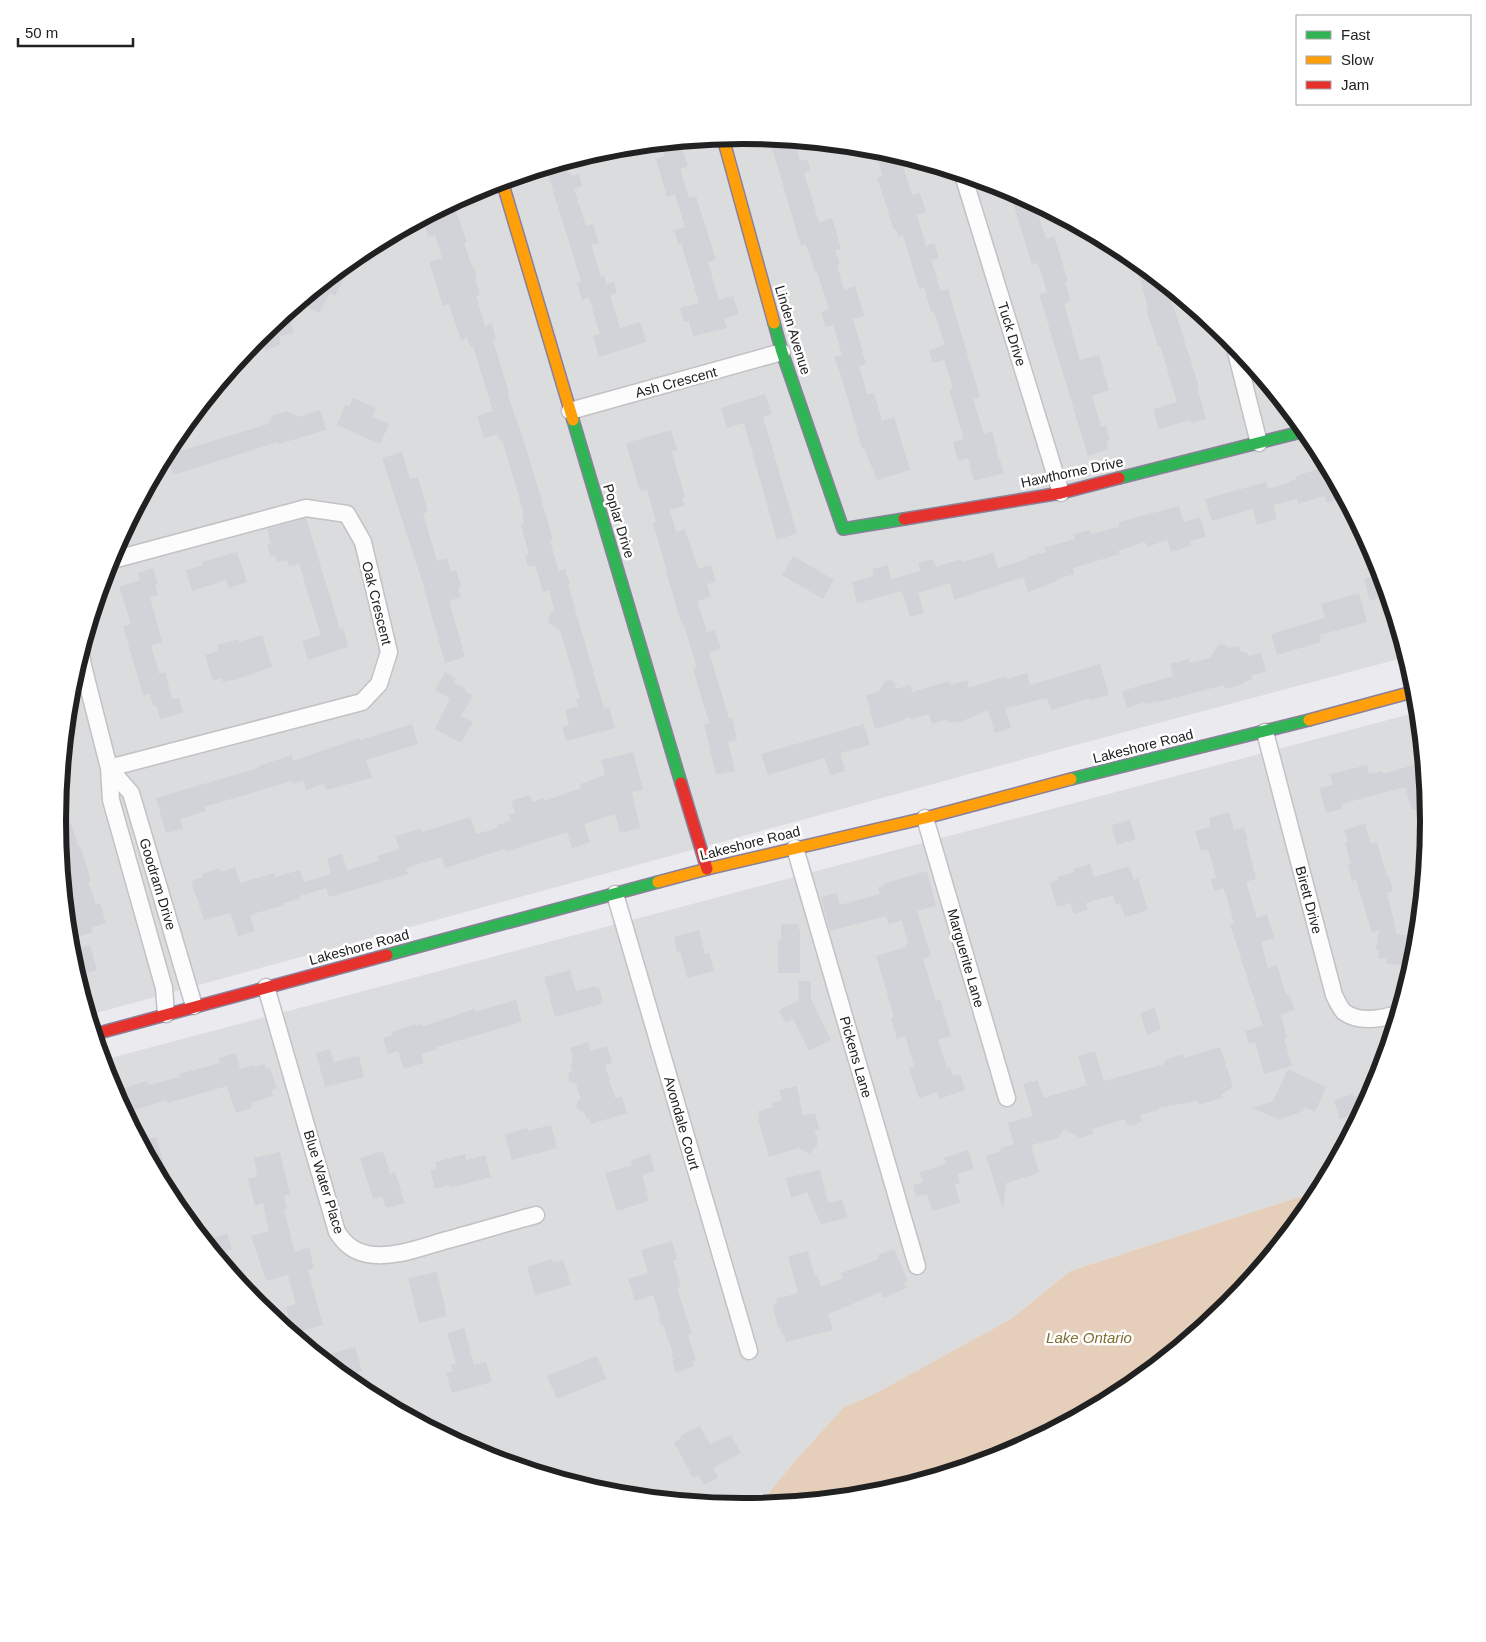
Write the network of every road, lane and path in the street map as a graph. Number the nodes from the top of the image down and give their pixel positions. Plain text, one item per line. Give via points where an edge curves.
1 (725, 145) edge
2 (965, 182) edge
3 (504, 188) edge
4 (782, 352) junction
5 (1238, 360) edge
6 (570, 411) junction
7 (1297, 433) edge
8 (1260, 443) junction
9 (1061, 492) junction
10 (843, 529) joint
11 (120, 558) edge
12 (84, 669) edge
13 (1408, 694) edge
14 (1265, 732) junction
15 (109, 768) junction
16 (925, 818) junction
17 (795, 848) junction
18 (707, 869) junction
19 (615, 894) junction
20 (266, 986) junction
21 (194, 1006) junction
22 (166, 1014) junction
23 (1391, 1016) edge
24 (100, 1033) edge
25 (1007, 1098) dead end
26 (536, 1215) dead end
27 (917, 1266) dead end
28 (749, 1351) dead end

1 - 4 street, Linden Avenue
2 - 9 street, Tuck Drive
3 - 6 street, Poplar Drive
4 - 6 street, Ash Crescent
4 - 10 street, Linden Avenue
5 - 8 street
6 - 18 street, Poplar Drive
7 - 8 street, Hawthorne Drive
8 - 9 street, Hawthorne Drive
9 - 10 street, Hawthorne Drive
11 - 15 street, Oak Crescent via 306,508 347,514 362,542 389,652 379,684 362,702
12 - 15 street, Goodram Drive
13 - 14 street, Lakeshore Road
14 - 16 street, Lakeshore Road via 1132,763
14 - 23 street, Birett Drive via 1334,996 1343,1011 1356,1019
15 - 21 street, Goodram Drive via 131,793
15 - 22 street, Goodram Drive via 111,800 164,988
16 - 17 street, Lakeshore Road
16 - 25 street, Marguerite Lane
17 - 18 street, Lakeshore Road
17 - 27 street, Pickens Lane
18 - 19 street, Lakeshore Road
19 - 20 street, Lakeshore Road
19 - 28 street, Avondale Court
20 - 21 street, Lakeshore Road
20 - 26 street, Blue Water Place via 337,1232 344,1242 354,1250 384,1255
21 - 22 street, Lakeshore Road
22 - 24 street, Lakeshore Road

